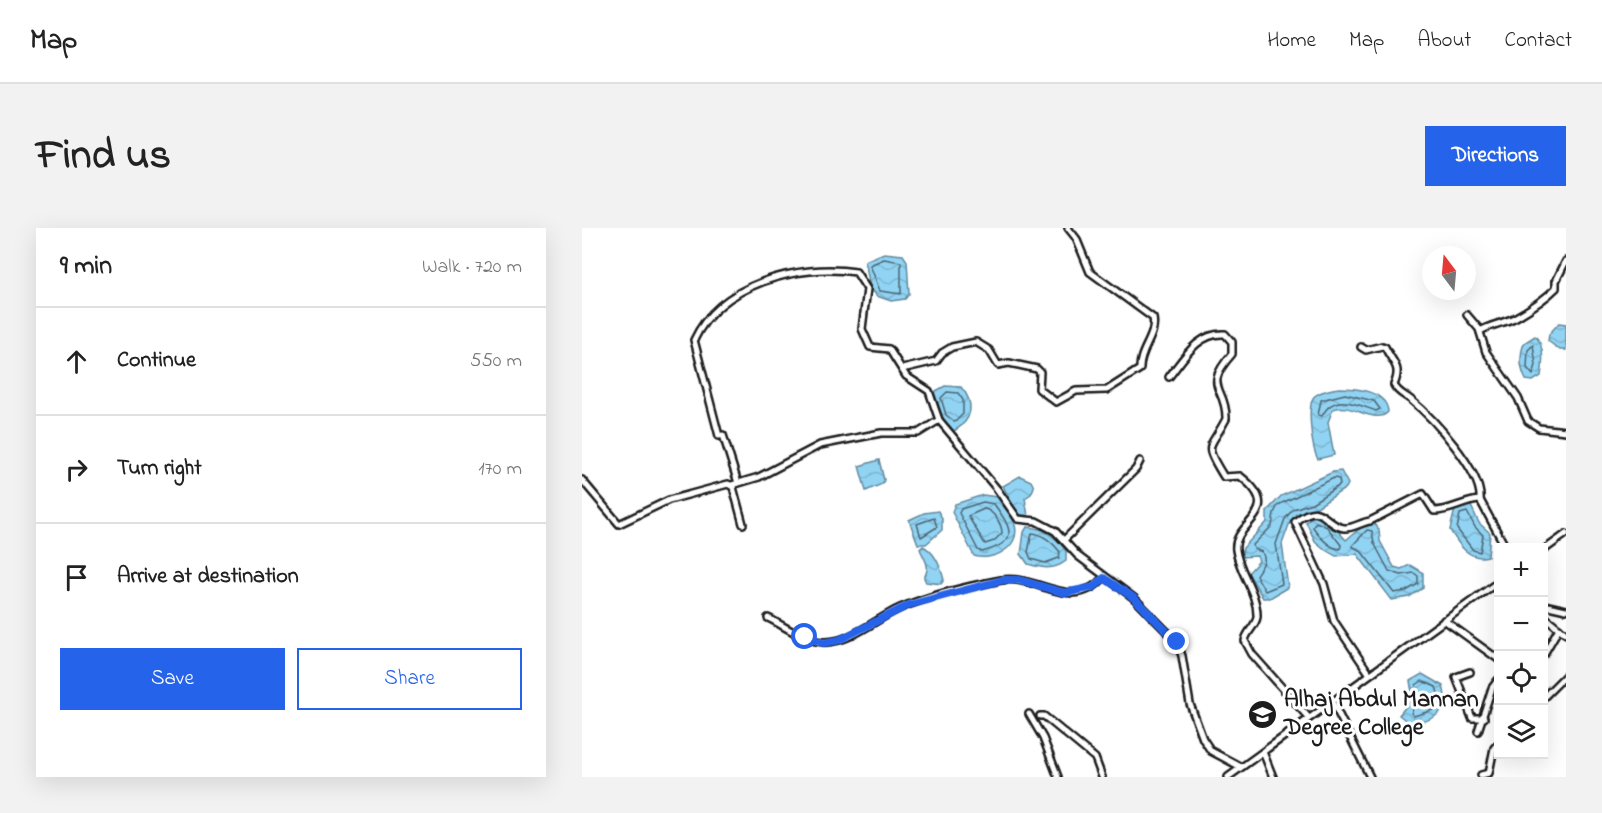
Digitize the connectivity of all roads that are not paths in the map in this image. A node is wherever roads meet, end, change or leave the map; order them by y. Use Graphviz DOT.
graph roads {
  1 [pos="1068,228"];
  2 [pos="1566,261"];
  3 [pos="1467,315"];
  4 [pos="1480,331"];
  5 [pos="1361,347"];
  6 [pos="902,369"];
  7 [pos="1169,377"];
  8 [pos="939,420"];
  9 [pos="1566,431"];
  10 [pos="1140,461"];
  11 [pos="582,480"];
  12 [pos="735,484"];
  13 [pos="1480,500"];
  14 [pos="743,524"];
  15 [pos="1566,534"];
  16 [pos="1064,540"];
  17 [pos="1503,543"];
  18 [pos="1548,547"];
  19 [pos="1104,578"];
  20 [pos="1494,585"];
  21 [pos="1548,606"];
  22 [pos="1566,610"];
  23 [pos="768,618"];
  24 [pos="1548,619"];
  25 [pos="1444,621"];
  26 [pos="1559,628"];
  27 [pos="1566,633"];
  28 [pos="1546,651"];
  29 [pos="1494,656"];
  30 [pos="1470,672"];
  31 [pos="1369,674"];
  32 [pos="1566,675"];
  33 [pos="1494,685"];
  34 [pos="1548,693"];
  35 [pos="1332,701"];
  36 [pos="1029,714"];
  37 [pos="1040,716"];
  38 [pos="1308,717"];
  39 [pos="1484,718"];
  40 [pos="1478,730"];
  41 [pos="1494,748"];
  42 [pos="1263,752"];
  43 [pos="1241,767"];
  44 [pos="1481,775"];
  45 [pos="1058,777"];
  46 [pos="1102,777"];
  47 [pos="1228,777"];
  48 [pos="1274,777"];
  49 [pos="1370,777"];
  1 -- 6 [label="street"];
  2 -- 4 [label="street"];
  3 -- 4 [label="street"];
  4 -- 9 [label="street"];
  5 -- 13 [label="street"];
  6 -- 8 [label="street"];
  6 -- 12 [label="street"];
  7 -- 38 [label="street"];
  8 -- 12 [label="street"];
  8 -- 16 [label="street"];
  10 -- 16 [label="street"];
  11 -- 12 [label="street"];
  12 -- 14 [label="street"];
  13 -- 17 [label="street"];
  13 -- 31 [label="street"];
  15 -- 18 [label="street"];
  16 -- 19 [label="street"];
  19 -- 23 [label="street"];
  19 -- 43 [label="street"];
  20 -- 25 [label="street"];
  21 -- 22 [label="street"];
  24 -- 26 [label="street"];
  25 -- 29 [label="street"];
  25 -- 31 [label="street"];
  26 -- 27 [label="street"];
  26 -- 28 [label="street"];
  30 -- 39 [label="street"];
  31 -- 35 [label="street"];
  32 -- 34 [label="street"];
  33 -- 39 [label="street"];
  35 -- 38 [label="street"];
  35 -- 49 [label="street"];
  36 -- 45 [label="street"];
  37 -- 46 [label="street"];
  38 -- 42 [label="street"];
  39 -- 40 [label="street"];
  41 -- 44 [label="street"];
  42 -- 43 [label="street"];
  42 -- 48 [label="street"];
  43 -- 47 [label="street"];
}
